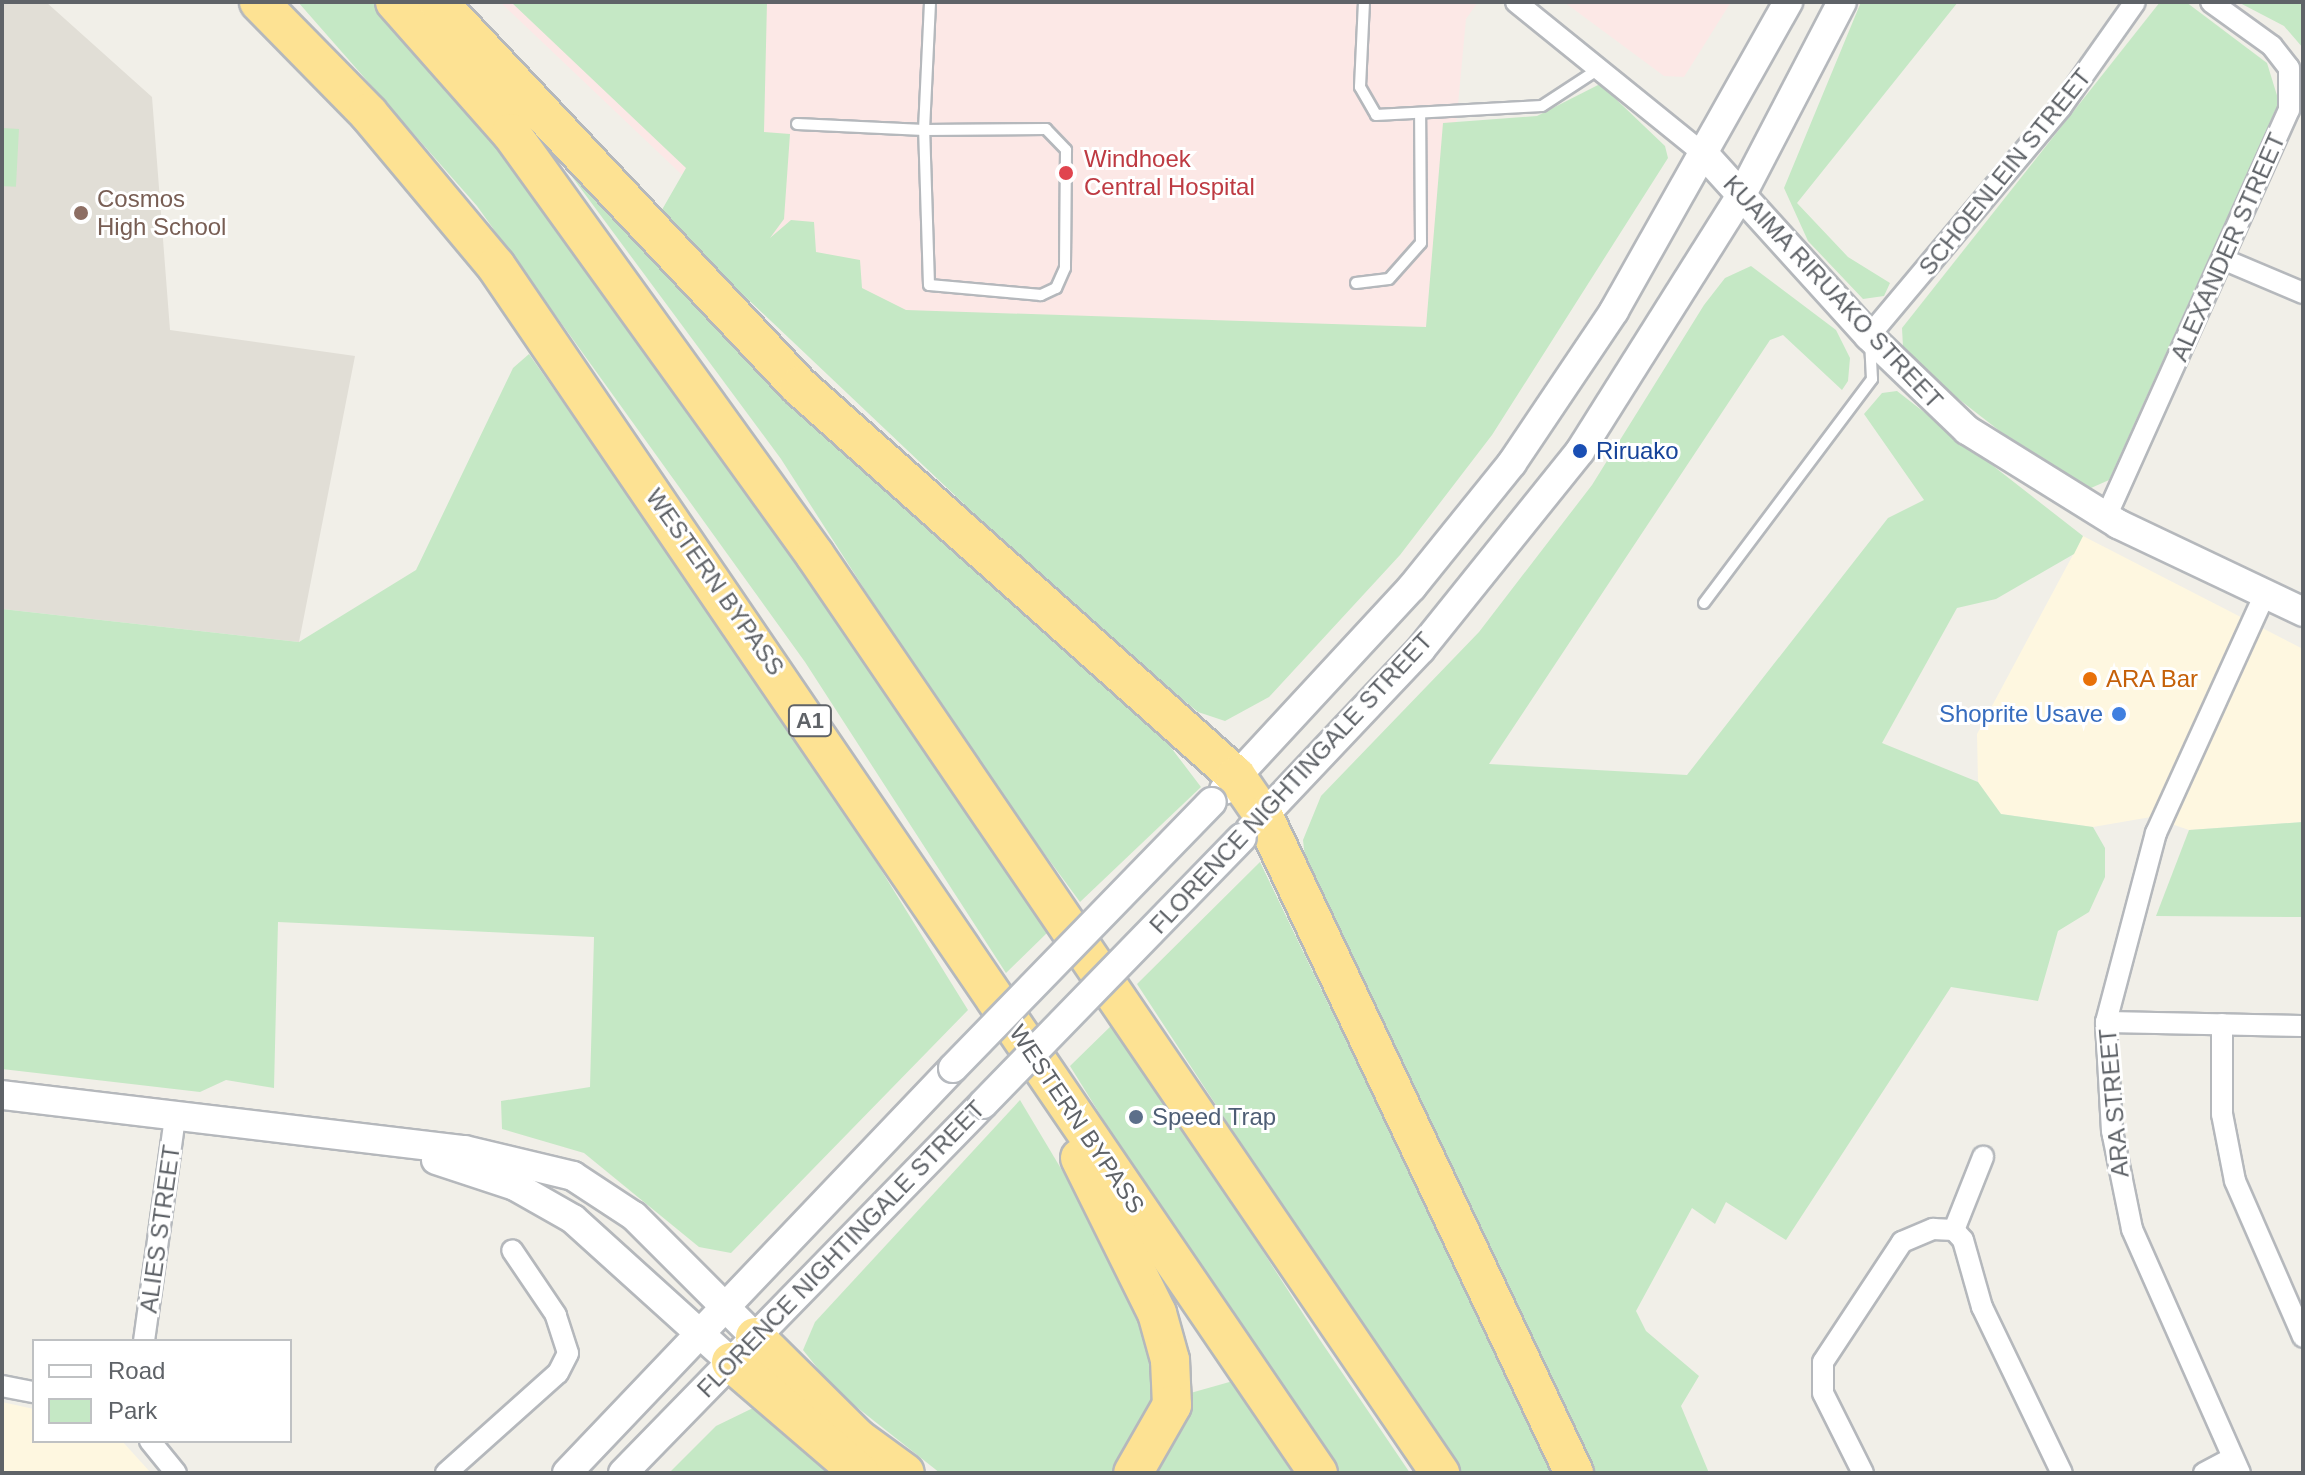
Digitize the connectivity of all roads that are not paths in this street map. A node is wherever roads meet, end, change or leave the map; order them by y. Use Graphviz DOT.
graph roads {
  1 [pos="259,2"];
  2 [pos="395,2"];
  3 [pos="438,2"];
  4 [pos="930,2"];
  5 [pos="1364,2"];
  6 [pos="1516,2"];
  7 [pos="1788,2"];
  8 [pos="1842,2"];
  9 [pos="2135,2"];
  10 [pos="2211,2"];
  11 [pos="1600,68"];
  12 [pos="1420,114"];
  13 [pos="797,124"];
  14 [pos="924,130"];
  15 [pos="1704,154"];
  16 [pos="1742,194"];
  17 [pos="2225,260"];
  18 [pos="1356,283"];
  19 [pos="2303,293"];
  20 [pos="1869,336"];
  21 [pos="2106,517"];
  22 [pos="2264,596"];
  23 [pos="1704,603"];
  24 [pos="2303,612"];
  25 [pos="1224,789"];
  26 [pos="1253,827"];
  27 [pos="2106,1022"];
  28 [pos="2222,1024"];
  29 [pos="2303,1026"];
  30 [pos="1017,1031"];
  31 [pos="2,1095"];
  32 [pos="175,1117"];
  33 [pos="390,1145"];
  34 [pos="1983,1157"];
  35 [pos="1954,1230"];
  36 [pos="512,1250"];
  37 [pos="725,1304"];
  38 [pos="698,1333"];
  39 [pos="2303,1337"];
  40 [pos="144,1339"];
  41 [pos="743,1349"];
  42 [pos="2,1386"];
  43 [pos="32,1392"];
  44 [pos="152,1443"];
  45 [pos="2236,1466"];
  46 [pos="176,1473"];
  47 [pos="446,1473"];
  48 [pos="567,1473"];
  49 [pos="623,1473"];
  50 [pos="860,1473"];
  51 [pos="905,1473"];
  52 [pos="1133,1473"];
  53 [pos="1318,1473"];
  54 [pos="1440,1473"];
  55 [pos="1574,1473"];
  56 [pos="1863,1473"];
  57 [pos="2062,1473"];
  58 [pos="2204,1473"];
  1 -- 30 [label="highway, WESTERN BYPASS / A1"];
  2 -- 54 [label="highway"];
  3 -- 25 [label="highway"];
  4 -- 14 [label="lane"];
  5 -- 12 [label="lane"];
  6 -- 11 [label="street, KUAIMA RIRUAKO STREET"];
  7 -- 15 [label="main road, FLORENCE NIGHTINGALE STREET"];
  8 -- 16 [label="main road, FLORENCE NIGHTINGALE STREET"];
  9 -- 20 [label="street, SCHOENLEIN STREET"];
  10 -- 17 [label="street, ALEXANDER STREET"];
  11 -- 12 [label="lane"];
  11 -- 15 [label="street, KUAIMA RIRUAKO STREET"];
  12 -- 18 [label="lane"];
  13 -- 14 [label="lane"];
  14 -- 14 [label="lane"];
  15 -- 16 [label="main road, KUAIMA RIRUAKO STREET"];
  15 -- 25 [label="main road, FLORENCE NIGHTINGALE STREET"];
  16 -- 20 [label="main road, KUAIMA RIRUAKO STREET"];
  16 -- 26 [label="main road, FLORENCE NIGHTINGALE STREET"];
  17 -- 19 [label="street"];
  17 -- 21 [label="street, ALEXANDER STREET"];
  20 -- 21 [label="main road, KUAIMA RIRUAKO STREET"];
  20 -- 23 [label="lane"];
  21 -- 22 [label="main road, KUAIMA RIRUAKO STREET"];
  22 -- 24 [label="main road, KUAIMA RIRUAKO STREET"];
  22 -- 27 [label="street, ARA STREET"];
  25 -- 26 [label="highway"];
  25 -- 37 [label="main road, FLORENCE NIGHTINGALE STREET, bridge"];
  26 -- 41 [label="main road, FLORENCE NIGHTINGALE STREET, bridge"];
  26 -- 55 [label="highway"];
  27 -- 28 [label="street"];
  27 -- 45 [label="street, ARA STREET"];
  28 -- 29 [label="street"];
  28 -- 39 [label="street"];
  30 -- 52 [label="highway"];
  30 -- 53 [label="highway, WESTERN BYPASS / A1"];
  31 -- 32 [label="main road"];
  32 -- 33 [label="main road"];
  32 -- 40 [label="street, ALIES STREET"];
  33 -- 37 [label="main road"];
  33 -- 38 [label="main road"];
  34 -- 35 [label="street"];
  35 -- 56 [label="street"];
  35 -- 57 [label="street"];
  36 -- 47 [label="street"];
  37 -- 38 [label="main road, FLORENCE NIGHTINGALE STREET"];
  37 -- 41 [label="main road"];
  38 -- 41 [label="main road"];
  38 -- 48 [label="main road, FLORENCE NIGHTINGALE STREET"];
  41 -- 49 [label="main road, FLORENCE NIGHTINGALE STREET"];
  41 -- 50 [label="highway"];
  41 -- 51 [label="highway"];
  42 -- 43 [label="street"];
  44 -- 46 [label="street"];
  45 -- 58 [label="street"];
}
